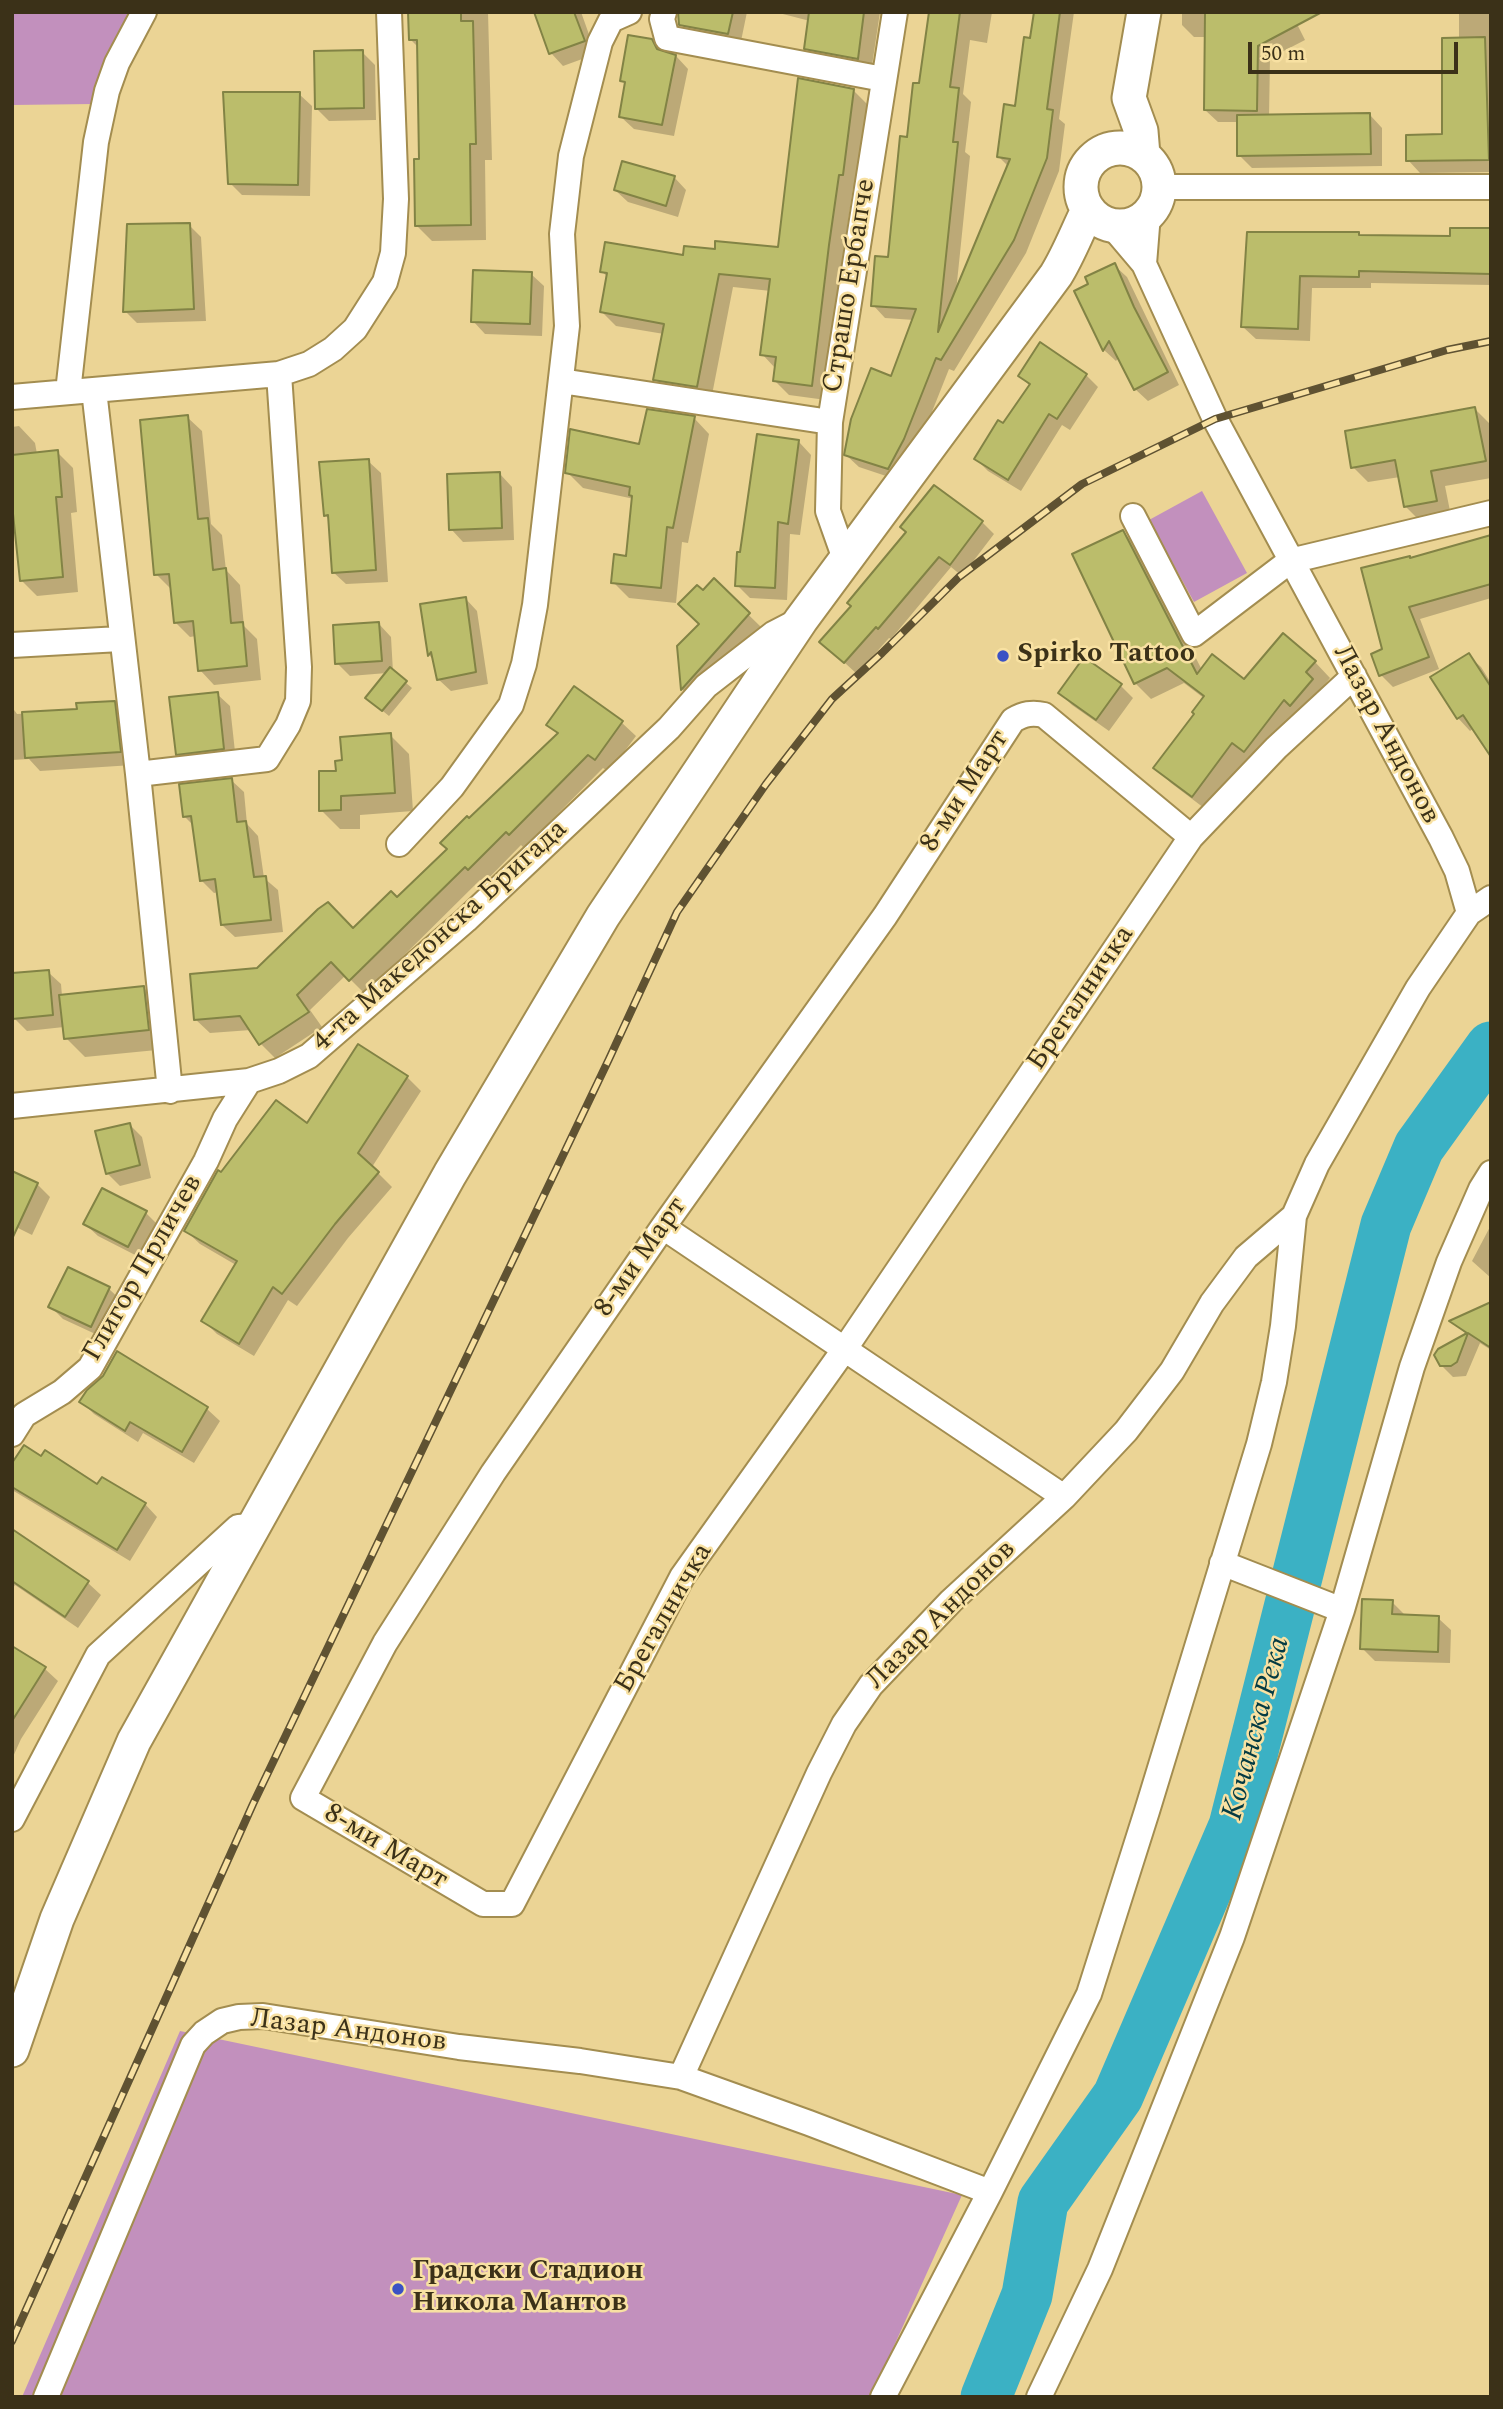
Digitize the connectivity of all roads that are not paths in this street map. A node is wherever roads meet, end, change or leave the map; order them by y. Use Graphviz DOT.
graph roads {
  1 [pos="144,12"];
  2 [pos="389,12"];
  3 [pos="629,12"];
  4 [pos="664,12"];
  5 [pos="895,12"];
  6 [pos="1144,12"];
  7 [pos="883,79"];
  8 [pos="1129,98"];
  9 [pos="1101,153"];
  10 [pos="1143,155"];
  11 [pos="1491,187"];
  12 [pos="1154,201"];
  13 [pos="1101,219"];
  14 [pos="1144,264"];
  15 [pos="279,374"];
  16 [pos="561,381"];
  17 [pos="94,390"];
  18 [pos="68,392"];
  19 [pos="12,397"];
  20 [pos="830,422"];
  21 [pos="1491,513"];
  22 [pos="1133,516"];
  23 [pos="845,559"];
  24 [pos="1290,561"];
  25 [pos="801,620"];
  26 [pos="120,639"];
  27 [pos="12,645"];
  28 [pos="1354,676"];
  29 [pos="138,774"];
  30 [pos="1191,837"];
  31 [pos="399,844"];
  32 [pos="1491,898"];
  33 [pos="1469,913"];
  34 [pos="249,1081"];
  35 [pos="170,1091"];
  36 [pos="12,1106"];
  37 [pos="1491,1173"];
  38 [pos="1294,1216"];
  39 [pos="663,1227"];
  40 [pos="844,1350"];
  41 [pos="12,1434"];
  42 [pos="1064,1497"];
  43 [pos="254,1526"];
  44 [pos="1222,1563"];
  45 [pos="1342,1610"];
  46 [pos="12,1819"];
  47 [pos="512,1905"];
  48 [pos="12,2050"];
  49 [pos="681,2077"];
  50 [pos="990,2192"];
  51 [pos="46,2397"];
  52 [pos="883,2397"];
  53 [pos="1039,2397"];
  1 -- 18 [label="street"];
  2 -- 15 [label="street"];
  3 -- 16 [label="street"];
  4 -- 7 [label="street"];
  5 -- 7 [label="street, Страшо Ербапче"];
  6 -- 8 [label="street"];
  7 -- 20 [label="street, Страшо Ербапче"];
  8 -- 9 [label="street"];
  8 -- 10 [label="street"];
  9 -- 10 [label="street"];
  9 -- 13 [label="street"];
  10 -- 12 [label="street"];
  11 -- 12 [label="street"];
  12 -- 13 [label="street"];
  12 -- 14 [label="street, Лазар Андонов"];
  13 -- 14 [label="street, Лазар Андонов"];
  13 -- 23 [label="street"];
  14 -- 24 [label="street, Лазар Андонов"];
  15 -- 17 [label="street"];
  15 -- 29 [label="street"];
  16 -- 20 [label="street"];
  16 -- 31 [label="street"];
  17 -- 18 [label="street"];
  17 -- 26 [label="street"];
  18 -- 19 [label="street"];
  20 -- 23 [label="street, Страшо Ербапче"];
  21 -- 24 [label="street"];
  22 -- 24 [label="street"];
  23 -- 25 [label="street"];
  24 -- 28 [label="street, Лазар Андонов"];
  25 -- 34 [label="street, 4-та Македонска Бригада"];
  25 -- 43 [label="street"];
  26 -- 27 [label="street"];
  26 -- 29 [label="street"];
  28 -- 30 [label="street, Брегалничка"];
  28 -- 33 [label="street, Лазар Андонов"];
  29 -- 35 [label="street"];
  30 -- 39 [label="street, 8-ми Март"];
  30 -- 40 [label="street, Брегалничка"];
  32 -- 33 [label="street, Лазар Андонов"];
  33 -- 38 [label="street, Лазар Андонов"];
  34 -- 35 [label="street, 4-та Македонска Бригада"];
  34 -- 41 [label="street, Глигор Прличев"];
  35 -- 36 [label="street, 4-та Македонска Бригада"];
  37 -- 45 [label="street"];
  38 -- 42 [label="street, Лазар Андонов"];
  38 -- 44 [label="street, Лазар Андонов"];
  39 -- 40 [label="street"];
  39 -- 47 [label="street, 8-ми Март"];
  40 -- 42 [label="street"];
  40 -- 47 [label="street, Брегалничка"];
  42 -- 49 [label="street, Лазар Андонов"];
  43 -- 46 [label="street"];
  43 -- 48 [label="street"];
  44 -- 45 [label="street"];
  44 -- 50 [label="street, Лазар Андонов"];
  45 -- 53 [label="street"];
  49 -- 50 [label="street, Лазар Андонов"];
  49 -- 51 [label="street, Лазар Андонов"];
  50 -- 52 [label="street, Лазар Андонов"];
}
